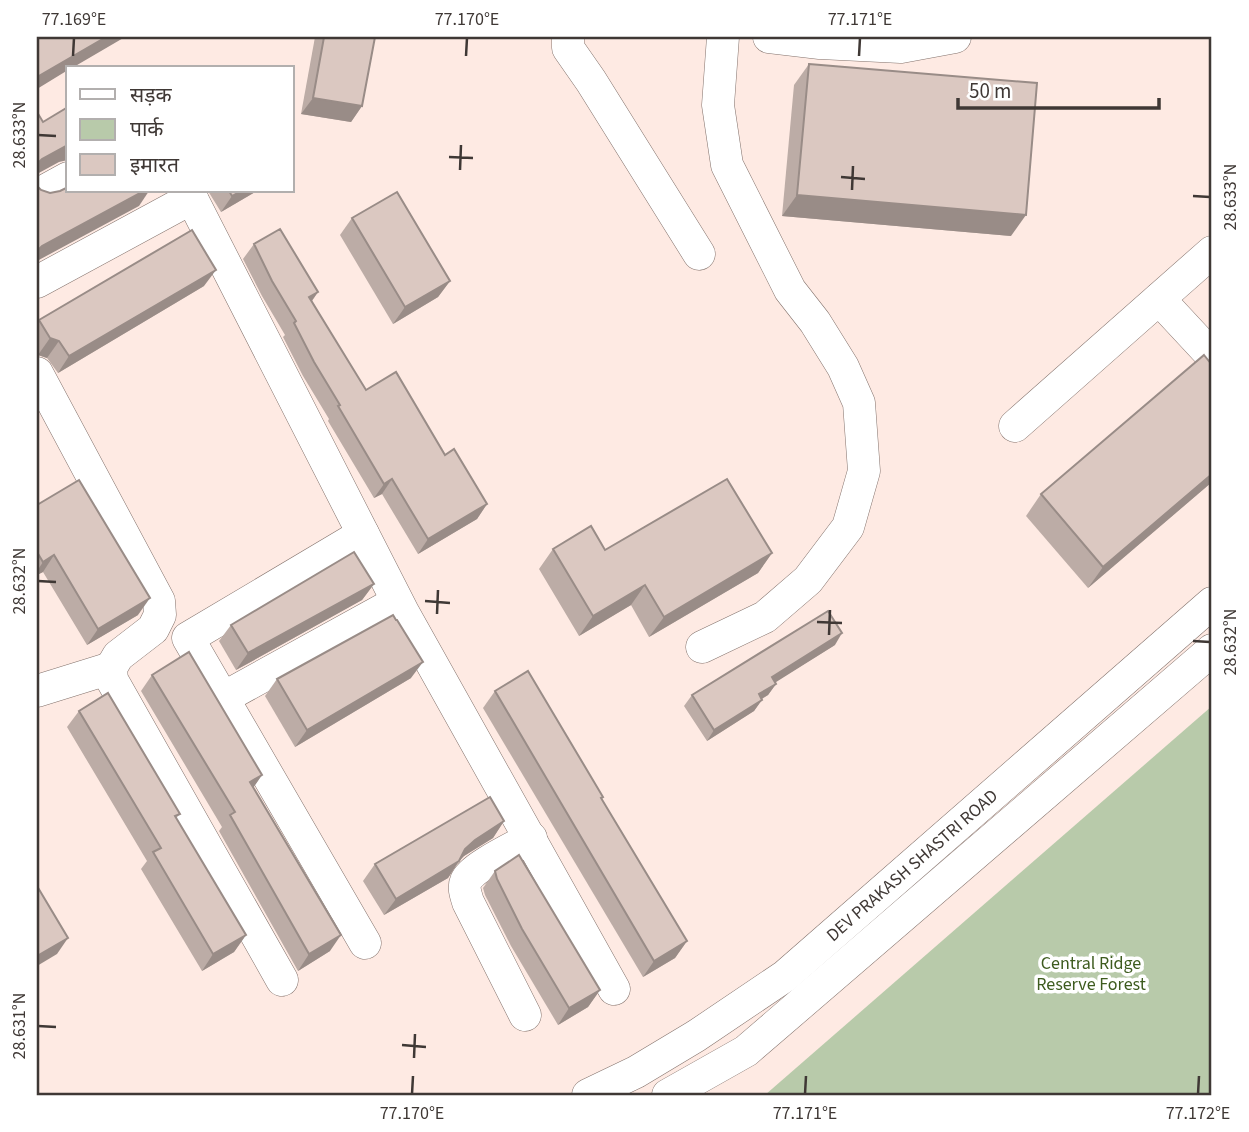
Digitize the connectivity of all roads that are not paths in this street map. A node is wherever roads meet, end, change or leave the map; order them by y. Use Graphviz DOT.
graph roads {
  1 [pos="568,37"];
  2 [pos="723,37"];
  3 [pos="769,37"];
  4 [pos="954,37"];
  5 [pos="66,179"];
  6 [pos="37,195"];
  7 [pos="190,195"];
  8 [pos="1212,252"];
  9 [pos="699,254"];
  10 [pos="37,282"];
  11 [pos="1159,299"];
  12 [pos="1212,356"];
  13 [pos="37,373"];
  14 [pos="1015,426"];
  15 [pos="363,534"];
  16 [pos="397,602"];
  17 [pos="1212,603"];
  18 [pos="702,647"];
  19 [pos="1212,650"];
  20 [pos="111,668"];
  21 [pos="37,691"];
  22 [pos="223,698"];
  23 [pos="531,838"];
  24 [pos="365,943"];
  25 [pos="282,979"];
  26 [pos="614,989"];
  27 [pos="525,1014"];
  28 [pos="588,1095"];
  29 [pos="668,1095"];
  1 -- 9 [label="street"];
  2 -- 18 [label="street"];
  3 -- 4 [label="street"];
  5 -- 6 [label="street"];
  7 -- 10 [label="street"];
  7 -- 15 [label="street"];
  8 -- 11 [label="street"];
  11 -- 12 [label="street"];
  11 -- 14 [label="street"];
  13 -- 20 [label="street"];
  15 -- 16 [label="street"];
  15 -- 22 [label="street"];
  16 -- 22 [label="street"];
  16 -- 23 [label="street"];
  17 -- 28 [label="street, DEV PRAKASH SHASTRI ROAD"];
  19 -- 29 [label="street, DEV PRAKASH SHASTRI ROAD"];
  20 -- 21 [label="street"];
  20 -- 25 [label="street"];
  22 -- 24 [label="street"];
  23 -- 26 [label="street"];
  23 -- 27 [label="street"];
}
